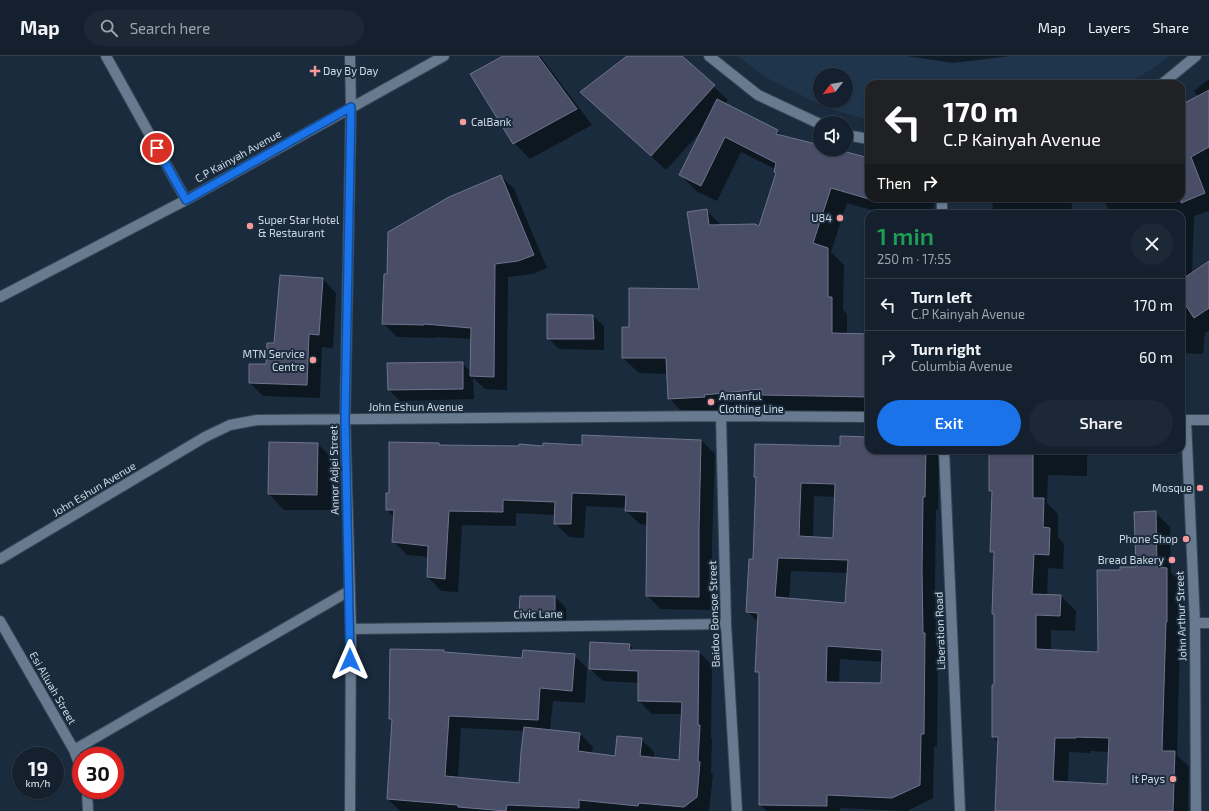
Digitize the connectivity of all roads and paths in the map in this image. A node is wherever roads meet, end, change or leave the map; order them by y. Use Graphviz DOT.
graph roads {
  1 [pos="106,56"];
  2 [pos="350,56"];
  3 [pos="444,56"];
  4 [pos="709,56"];
  5 [pos="1196,56"];
  6 [pos="1167,80"];
  7 [pos="351,107"];
  8 [pos="813,121"];
  9 [pos="853,136"];
  10 [pos="865,138"];
  11 [pos="186,200"];
  12 [pos="0,297"];
  13 [pos="721,416"];
  14 [pos="865,417"];
  15 [pos="345,419"];
  16 [pos="1185,420"];
  17 [pos="1209,420"];
  18 [pos="944,454"];
  19 [pos="1185,454"];
  20 [pos="0,559"];
  21 [pos="349,590"];
  22 [pos="0,621"];
  23 [pos="1195,623"];
  24 [pos="726,624"];
  25 [pos="1209,624"];
  26 [pos="351,629"];
  27 [pos="72,747"];
  28 [pos="79,747"];
  29 [pos="87,799"];
  30 [pos="88,811"];
  31 [pos="350,811"];
  32 [pos="736,811"];
  33 [pos="960,811"];
  34 [pos="1196,811"];
  1 -- 11 [label="street"];
  2 -- 7 [label="street, Annor Adjei Street"];
  3 -- 7 [label="street, C.P Kainyah Avenue"];
  4 -- 8 [label="street"];
  5 -- 6 [label="street"];
  7 -- 11 [label="street, C.P Kainyah Avenue"];
  7 -- 15 [label="street, Annor Adjei Street"];
  9 -- 10 [label="street"];
  11 -- 12 [label="street, C.P Kainyah Avenue"];
  13 -- 14 [label="street, John Eshun Avenue"];
  13 -- 15 [label="street, John Eshun Avenue"];
  13 -- 24 [label="street, Baidoo Bonsoe Street"];
  15 -- 20 [label="street, John Eshun Avenue"];
  15 -- 21 [label="street, Annor Adjei Street"];
  16 -- 17 [label="street"];
  18 -- 33 [label="street, Liberation Road"];
  19 -- 23 [label="street, John Arthur Street"];
  21 -- 26 [label="street, Annor Adjei Street"];
  21 -- 28 [label="street"];
  22 -- 27 [label="street, Esi Alluah Street"];
  23 -- 25 [label="street"];
  23 -- 34 [label="street, John Arthur Street"];
  24 -- 26 [label="street, Civic Lane"];
  24 -- 32 [label="street, Baidoo Bonsoe Street"];
  26 -- 31 [label="street, Annor Adjei Street"];
  29 -- 30 [label="street"];
}
